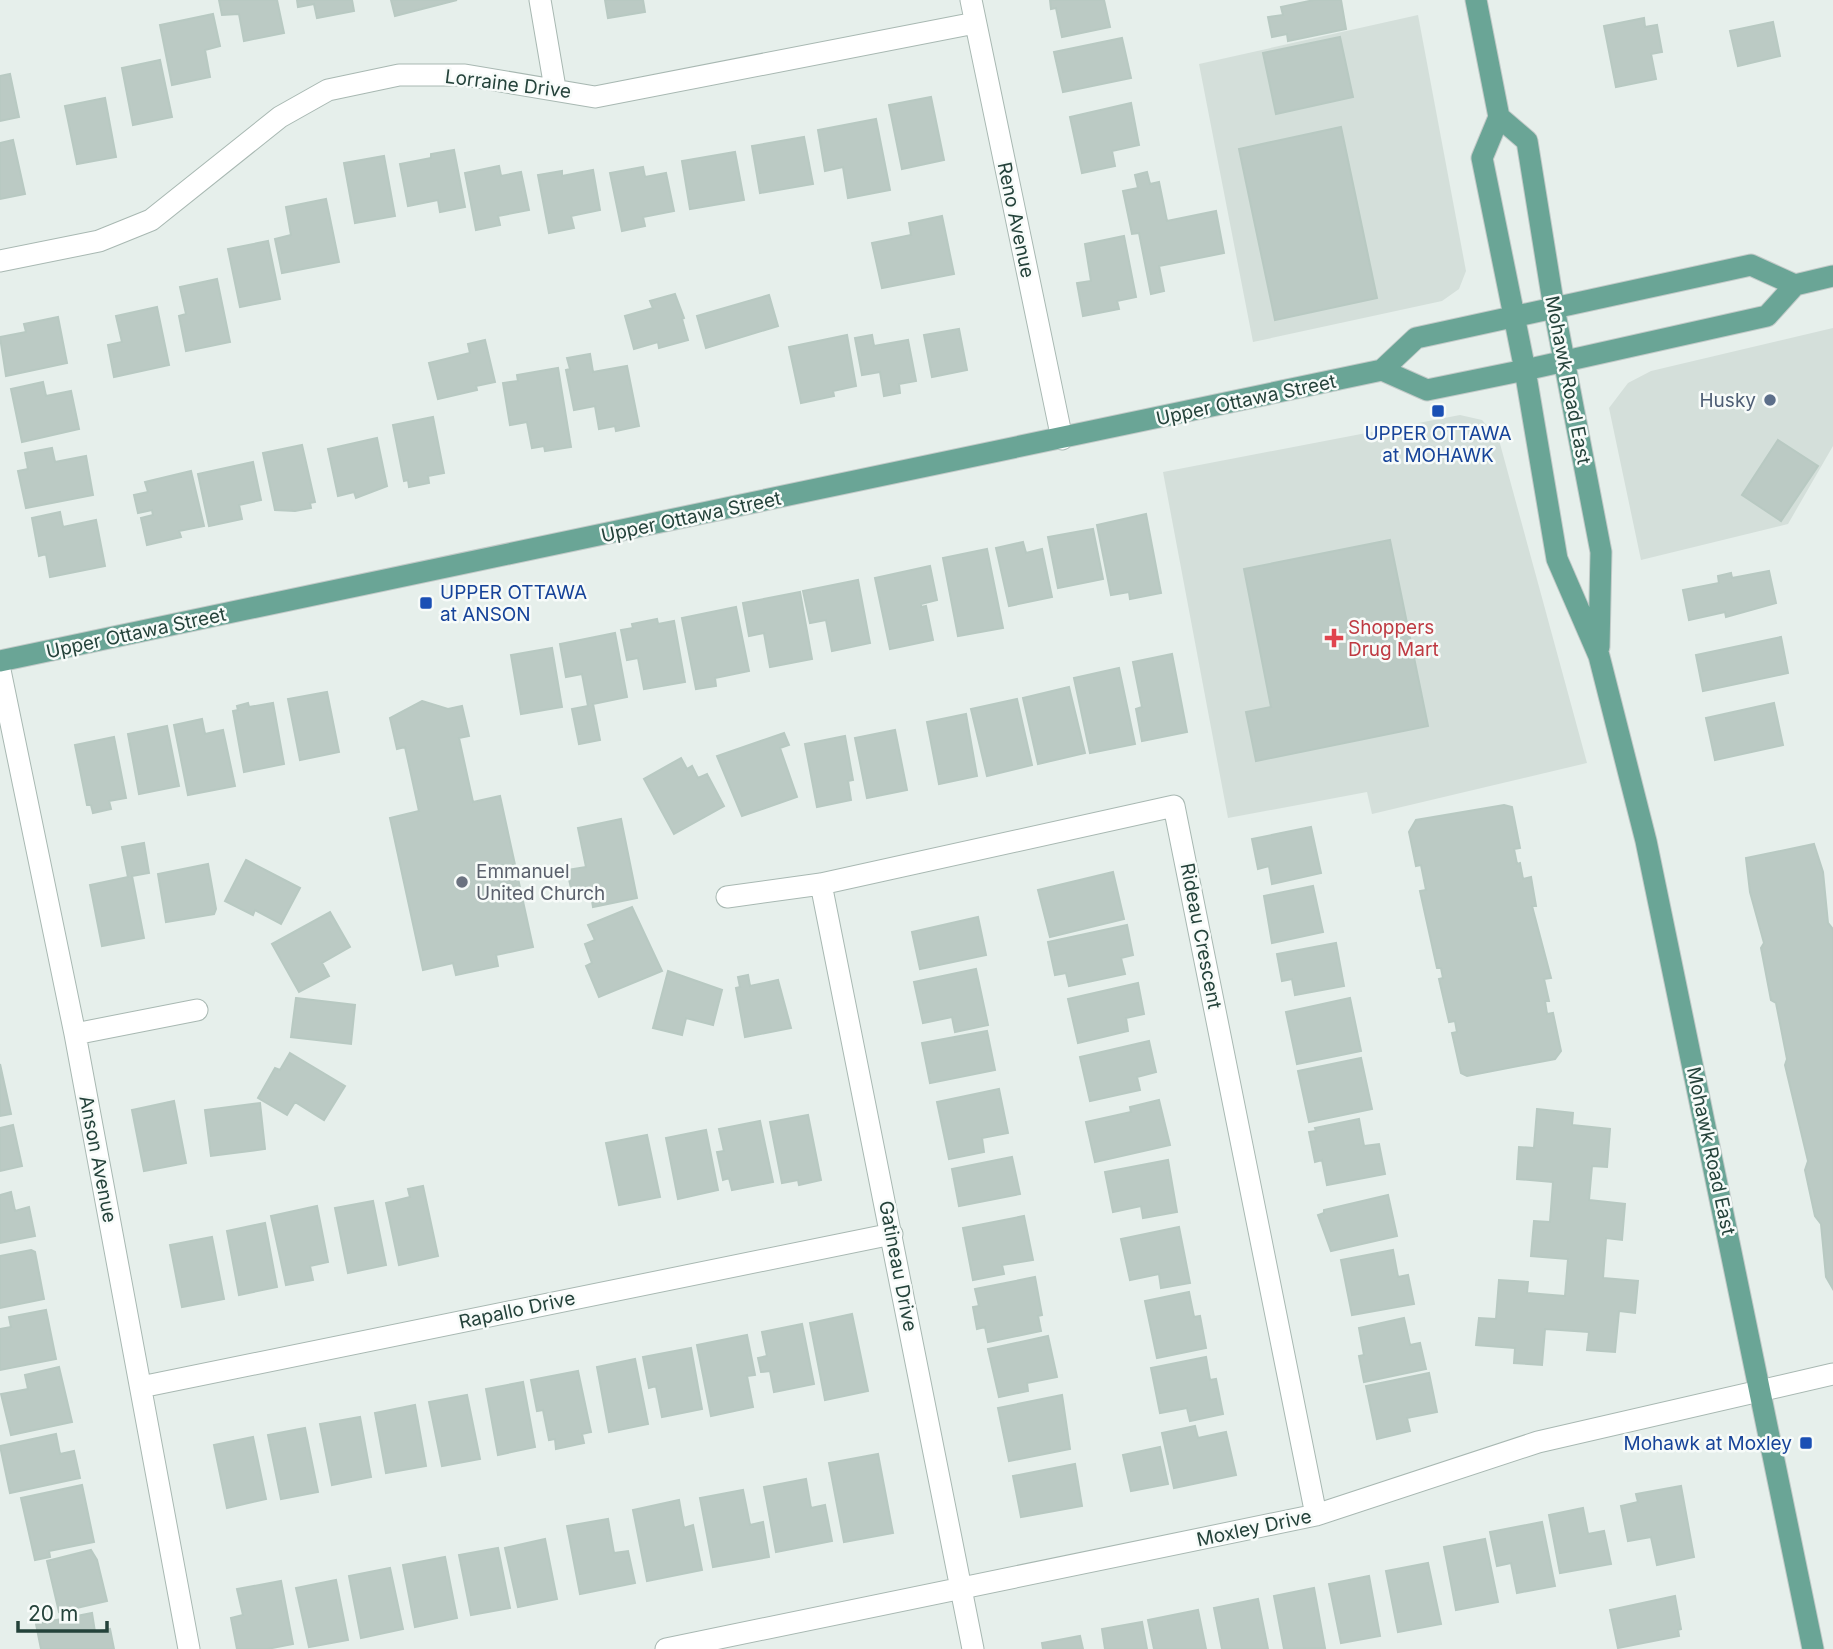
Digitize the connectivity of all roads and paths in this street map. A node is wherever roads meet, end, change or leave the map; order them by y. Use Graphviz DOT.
graph roads {
  1 [pos="540,0"];
  2 [pos="971,0"];
  3 [pos="1476,0"];
  4 [pos="975,23"];
  5 [pos="555,88"];
  6 [pos="1499,117"];
  7 [pos="0,261"];
  8 [pos="1833,276"];
  9 [pos="1795,285"];
  10 [pos="1554,308"];
  11 [pos="1514,316"];
  12 [pos="1565,361"];
  13 [pos="1382,370"];
  14 [pos="1525,370"];
  15 [pos="1062,439"];
  16 [pos="1599,656"];
  17 [pos="0,661"];
  18 [pos="0,670"];
  19 [pos="821,884"];
  20 [pos="727,897"];
  21 [pos="197,1010"];
  22 [pos="75,1034"];
  23 [pos="892,1234"];
  24 [pos="1833,1374"];
  25 [pos="141,1387"];
  26 [pos="1761,1390"];
  27 [pos="1316,1515"];
  28 [pos="962,1589"];
  29 [pos="189,1649"];
  30 [pos="666,1649"];
  31 [pos="973,1649"];
  32 [pos="1813,1649"];
  1 -- 5 [label="street"];
  2 -- 4 [label="street, Reno Avenue"];
  3 -- 6 [label="main road"];
  4 -- 5 [label="street, Lorraine Drive"];
  4 -- 15 [label="street, Reno Avenue"];
  5 -- 7 [label="street, Lorraine Drive"];
  6 -- 10 [label="main road, Mohawk Road East"];
  6 -- 11 [label="main road, Mohawk Road East"];
  8 -- 9 [label="main road"];
  9 -- 10 [label="main road"];
  9 -- 12 [label="main road"];
  10 -- 11 [label="main road"];
  10 -- 12 [label="main road, Mohawk Road East"];
  11 -- 13 [label="main road"];
  11 -- 14 [label="main road, Mohawk Road East"];
  12 -- 14 [label="main road"];
  12 -- 16 [label="main road, Mohawk Road East"];
  13 -- 14 [label="main road"];
  13 -- 15 [label="main road, Upper Ottawa Street"];
  14 -- 16 [label="main road, Mohawk Road East"];
  15 -- 17 [label="main road, Upper Ottawa Street"];
  16 -- 26 [label="main road, Mohawk Road East"];
  18 -- 22 [label="street, Anson Avenue"];
  19 -- 20 [label="street, Rideau Crescent"];
  19 -- 23 [label="street, Gatineau Drive"];
  19 -- 27 [label="street, Rideau Crescent"];
  21 -- 22 [label="street"];
  22 -- 25 [label="street, Anson Avenue"];
  23 -- 25 [label="street, Rapallo Drive"];
  23 -- 28 [label="street, Gatineau Drive"];
  24 -- 26 [label="street, Moxley Drive"];
  25 -- 29 [label="street, Anson Avenue"];
  26 -- 27 [label="street, Moxley Drive"];
  26 -- 32 [label="main road, Mohawk Road East"];
  27 -- 28 [label="street, Moxley Drive"];
  28 -- 30 [label="street, Moxley Drive"];
  28 -- 31 [label="street, Gatineau Drive"];
}
